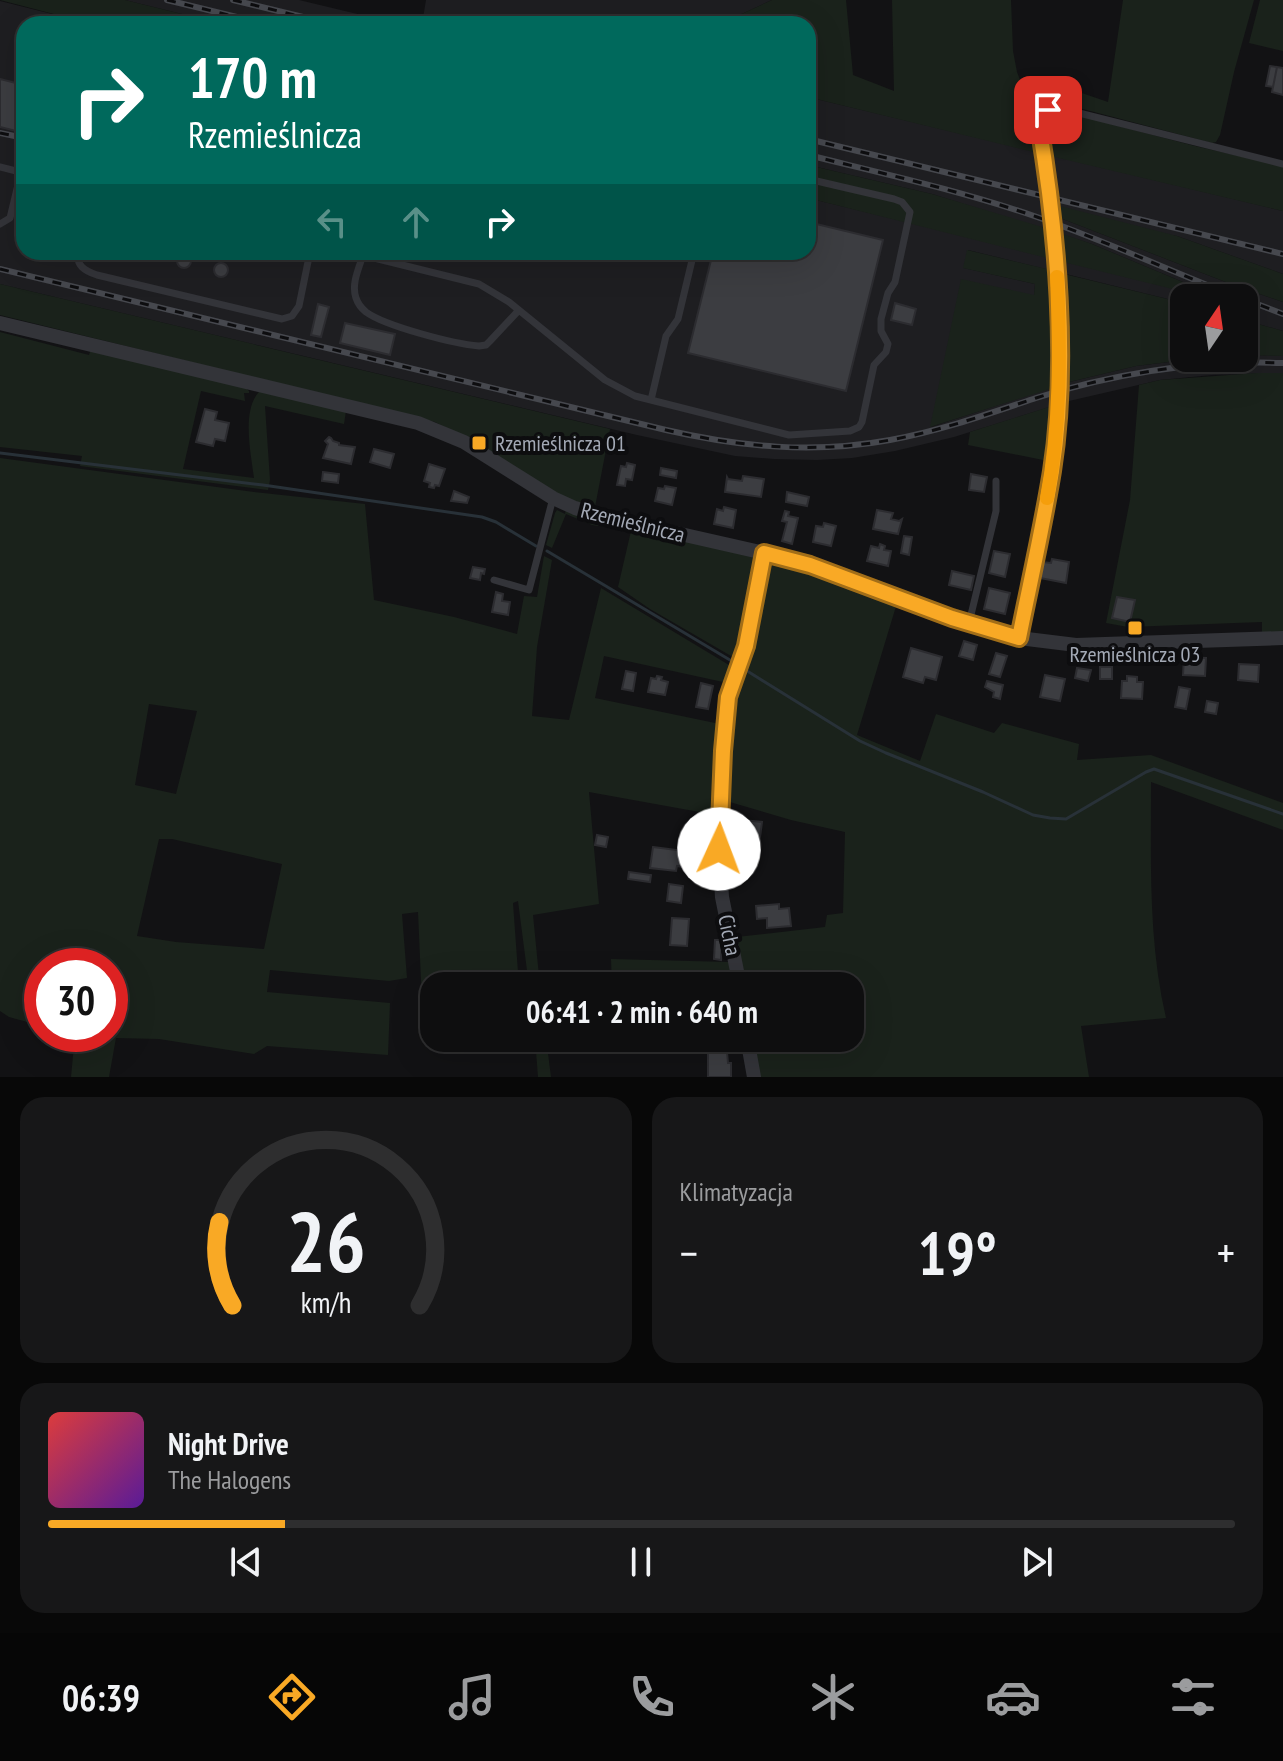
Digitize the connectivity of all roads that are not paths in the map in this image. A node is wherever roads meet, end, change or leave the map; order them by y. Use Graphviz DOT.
graph roads {
  1 [pos="1283,164"];
  2 [pos="816,181"];
  3 [pos="16,202"];
  4 [pos="0,224"];
  5 [pos="77,260"];
  6 [pos="308,260"];
  7 [pos="362,260"];
  8 [pos="383,260"];
  9 [pos="692,260"];
  10 [pos="519,310"];
  11 [pos="0,323"];
  12 [pos="651,400"];
  13 [pos="996,481"];
  14 [pos="553,498"];
  15 [pos="764,553"];
  16 [pos="494,580"];
  17 [pos="969,623"];
  18 [pos="1019,638"];
  19 [pos="1283,638"];
  20 [pos="737,972"];
  21 [pos="750,1052"];
  22 [pos="754,1077"];
  1 -- 18 [label="lane"];
  2 -- 12 [label="lane"];
  3 -- 4 [label="lane"];
  5 -- 6 [label="lane"];
  7 -- 10 [label="lane"];
  8 -- 10 [label="lane"];
  9 -- 12 [label="lane"];
  10 -- 12 [label="lane"];
  11 -- 14 [label="street, Rzemieślnicza"];
  13 -- 17 [label="lane"];
  14 -- 15 [label="street, Rzemieślnicza"];
  14 -- 16 [label="lane"];
  15 -- 17 [label="street, Rzemieślnicza"];
  15 -- 20 [label="street, Cicha"];
  17 -- 18 [label="street, Rzemieślnicza"];
  18 -- 19 [label="street, Rzemieślnicza"];
  21 -- 22 [label="street"];
}
